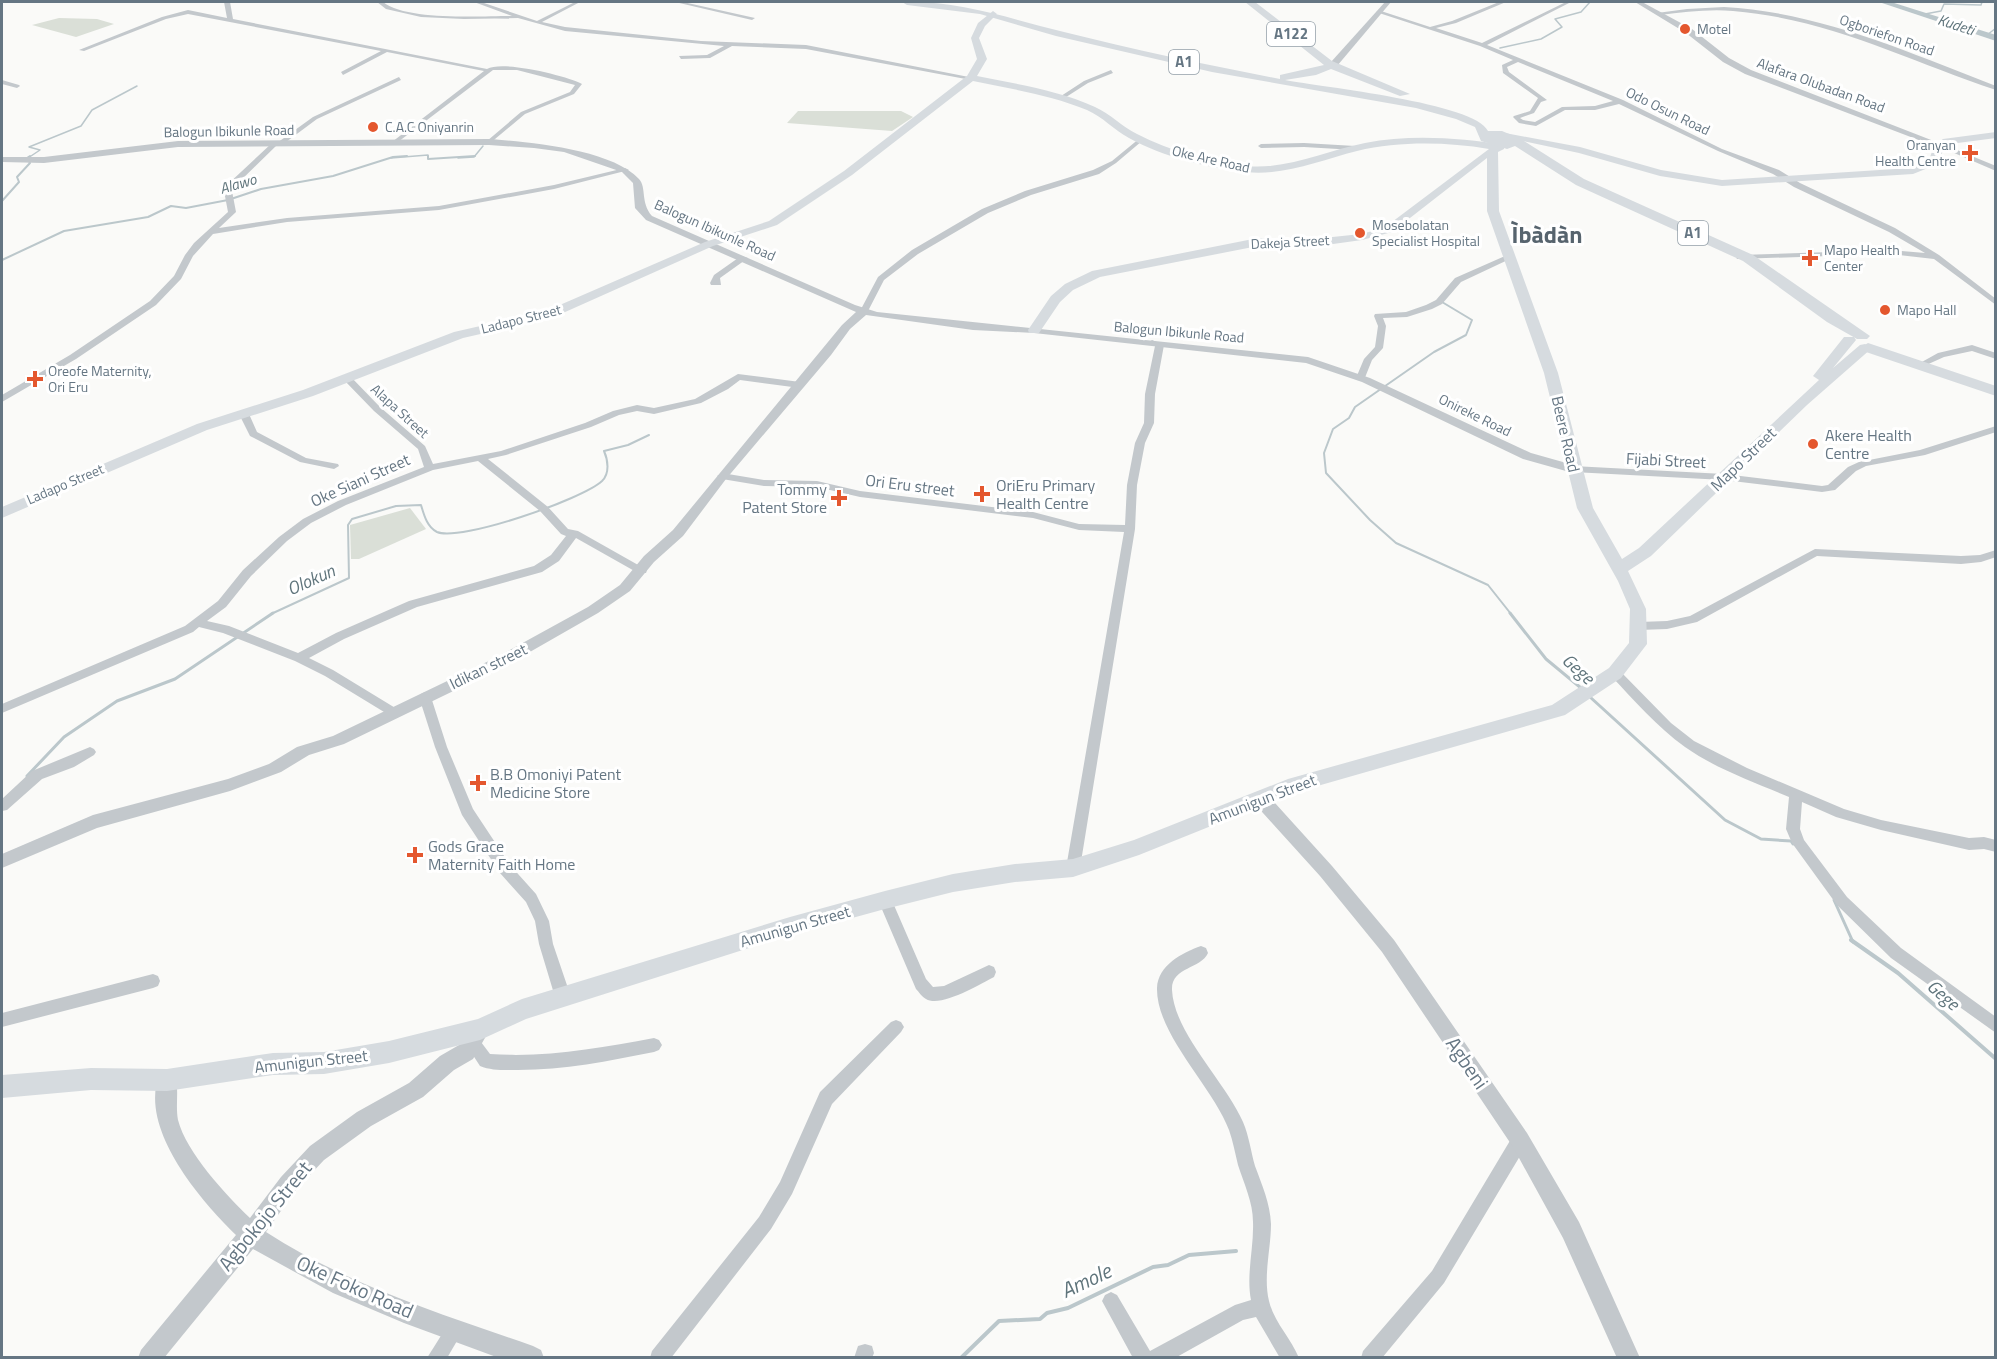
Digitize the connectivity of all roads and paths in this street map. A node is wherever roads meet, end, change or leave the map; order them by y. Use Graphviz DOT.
graph roads {
  1 [pos="227,2"];
  2 [pos="380,2"];
  3 [pos="477,2"];
  4 [pos="578,2"];
  5 [pos="678,2"];
  6 [pos="907,2"];
  7 [pos="926,2"];
  8 [pos="932,2"];
  9 [pos="1253,2"];
  10 [pos="1388,2"];
  11 [pos="1503,2"];
  12 [pos="1569,2"];
  13 [pos="1638,2"];
  14 [pos="978,5"];
  15 [pos="1379,12"];
  16 [pos="1659,13"];
  17 [pos="993,14"];
  18 [pos="752,18"];
  19 [pos="230,19"];
  20 [pos="525,19"];
  21 [pos="537,23"];
  22 [pos="1429,28"];
  23 [pos="1074,36"];
  24 [pos="732,43"];
  25 [pos="1482,45"];
  26 [pos="82,51"];
  27 [pos="384,52"];
  28 [pos="681,57"];
  29 [pos="1519,59"];
  30 [pos="1333,65"];
  31 [pos="486,70"];
  32 [pos="1223,70"];
  33 [pos="1111,72"];
  34 [pos="343,73"];
  35 [pos="971,78"];
  36 [pos="399,79"];
  37 [pos="2,82"];
  38 [pos="17,86"];
  39 [pos="1995,88"];
  40 [pos="1061,98"];
  41 [pos="1544,100"];
  42 [pos="1621,101"];
  43 [pos="1564,108"];
  44 [pos="1465,117"];
  45 [pos="1995,135"];
  46 [pos="1140,141"];
  47 [pos="1501,141"];
  48 [pos="489,142"];
  49 [pos="394,143"];
  50 [pos="277,144"];
  51 [pos="1940,145"];
  52 [pos="1261,146"];
  53 [pos="1355,148"];
  54 [pos="2,160"];
  55 [pos="1995,169"];
  56 [pos="625,170"];
  57 [pos="1788,179"];
  58 [pos="210,232"];
  59 [pos="709,243"];
  60 [pos="1741,257"];
  61 [pos="1936,257"];
  62 [pos="744,258"];
  63 [pos="1508,258"];
  64 [pos="718,283"];
  65 [pos="1995,303"];
  66 [pos="864,311"];
  67 [pos="1034,330"];
  68 [pos="1861,342"];
  69 [pos="1152,343"];
  70 [pos="1995,356"];
  71 [pos="1924,363"];
  72 [pos="347,378"];
  73 [pos="1364,379"];
  74 [pos="800,385"];
  75 [pos="1995,389"];
  76 [pos="2,399"];
  77 [pos="244,414"];
  78 [pos="1995,429"];
  79 [pos="480,458"];
  80 [pos="334,466"];
  81 [pos="430,468"];
  82 [pos="1573,469"];
  83 [pos="722,476"];
  84 [pos="1717,477"];
  85 [pos="2,513"];
  86 [pos="1130,529"];
  87 [pos="574,532"];
  88 [pos="1995,554"];
  89 [pos="1615,562"];
  90 [pos="642,570"];
  91 [pos="201,622"];
  92 [pos="1639,626"];
  93 [pos="299,658"];
  94 [pos="1615,673"];
  95 [pos="425,698"];
  96 [pos="2,709"];
  97 [pos="393,712"];
  98 [pos="90,752"];
  99 [pos="1796,795"];
  100 [pos="1260,798"];
  101 [pos="2,806"];
  102 [pos="1995,846"];
  103 [pos="2,861"];
  104 [pos="1073,868"];
  105 [pos="885,900"];
  106 [pos="1201,953"];
  107 [pos="989,972"];
  108 [pos="153,981"];
  109 [pos="563,997"];
  110 [pos="2,1020"];
  111 [pos="1995,1026"];
  112 [pos="896,1027"];
  113 [pos="477,1036"];
  114 [pos="654,1045"];
  115 [pos="167,1080"];
  116 [pos="2,1087"];
  117 [pos="1520,1140"];
  118 [pos="251,1234"];
  119 [pos="1111,1301"];
  120 [pos="1262,1307"];
  121 [pos="455,1329"];
  122 [pos="149,1358"];
  123 [pos="436,1358"];
  124 [pos="533,1358"];
  125 [pos="659,1358"];
  126 [pos="1143,1358"];
  127 [pos="1156,1358"];
  128 [pos="1290,1358"];
  129 [pos="1370,1358"];
  130 [pos="1629,1358"];
  1 -- 19 [label="street"];
  2 -- 20 [label="street"];
  3 -- 20 [label="street"];
  4 -- 21 [label="street"];
  5 -- 18 [label="street"];
  6 -- 17 [label="highway, A1"];
  7 -- 8 [label="highway, A1"];
  8 -- 14 [label="highway, A1"];
  9 -- 30 [label="highway, A122"];
  10 -- 15 [label="street"];
  11 -- 22 [label="street"];
  12 -- 25 [label="street"];
  13 -- 16 [label="street, Alafara Olubadan Road"];
  14 -- 23 [label="highway, A1"];
  15 -- 22 [label="street, Odo Osun Road"];
  15 -- 30 [label="street"];
  16 -- 39 [label="street, Ogboriefon Road"];
  16 -- 51 [label="street, Alafara Olubadan Road"];
  17 -- 23 [label="highway, A1"];
  17 -- 35 [label="main road"];
  19 -- 26 [label="street"];
  19 -- 27 [label="street"];
  20 -- 21 [label="street"];
  21 -- 24 [label="street"];
  22 -- 25 [label="street, Odo Osun Road"];
  23 -- 32 [label="highway, A1"];
  24 -- 28 [label="street"];
  24 -- 35 [label="street"];
  25 -- 29 [label="street, Odo Osun Road"];
  27 -- 31 [label="street"];
  27 -- 34 [label="street"];
  29 -- 41 [label="street"];
  29 -- 42 [label="street, Odo Osun Road"];
  30 -- 32 [label="highway, A1"];
  30 -- 44 [label="highway, A1"];
  31 -- 48 [label="street"];
  31 -- 49 [label="street"];
  32 -- 44 [label="highway, A1"];
  33 -- 40 [label="street"];
  35 -- 40 [label="main road, Oke Are Road"];
  35 -- 59 [label="main road, Ladapo Street"];
  36 -- 50 [label="street"];
  37 -- 38 [label="street"];
  40 -- 46 [label="main road, Oke Are Road"];
  41 -- 43 [label="street"];
  41 -- 43 [label="street"];
  42 -- 43 [label="street"];
  42 -- 57 [label="street, Odo Osun Road"];
  44 -- 47 [label="highway, A1"];
  44 -- 47 [label="highway, A1"];
  45 -- 51 [label="main road"];
  46 -- 53 [label="main road, Oke Are Road"];
  46 -- 66 [label="street"];
  47 -- 53 [label="main road, Oke Are Road"];
  47 -- 57 [label="main road, Oke Are Road"];
  47 -- 60 [label="highway, A1"];
  47 -- 63 [label="main road, Beere Road"];
  47 -- 67 [label="main road, Dakeja Street"];
  48 -- 49 [label="street, Balogun Ibikunle Road"];
  48 -- 56 [label="street, Balogun Ibikunle Road"];
  49 -- 50 [label="street, Balogun Ibikunle Road"];
  50 -- 54 [label="street, Balogun Ibikunle Road"];
  50 -- 58 [label="street"];
  51 -- 55 [label="street"];
  51 -- 57 [label="main road, Oke Are Road"];
  52 -- 53 [label="street"];
  56 -- 58 [label="street"];
  56 -- 59 [label="street, Balogun Ibikunle Road"];
  57 -- 61 [label="street, Odo Osun Road"];
  58 -- 76 [label="street"];
  59 -- 62 [label="street, Balogun Ibikunle Road"];
  59 -- 72 [label="main road, Ladapo Street"];
  60 -- 61 [label="street"];
  60 -- 68 [label="highway, A1"];
  61 -- 65 [label="street, Odo Osun Road"];
  62 -- 64 [label="street"];
  62 -- 66 [label="street, Balogun Ibikunle Road"];
  63 -- 73 [label="street"];
  63 -- 82 [label="main road, Beere Road"];
  66 -- 67 [label="street, Balogun Ibikunle Road"];
  66 -- 74 [label="street, Idikan street"];
  67 -- 69 [label="street, Balogun Ibikunle Road"];
  68 -- 71 [label="highway, A1"];
  68 -- 75 [label="highway, A1"];
  68 -- 84 [label="main road, Mapo Street"];
  69 -- 73 [label="street, Balogun Ibikunle Road"];
  69 -- 86 [label="street"];
  70 -- 71 [label="street"];
  71 -- 75 [label="highway, A1"];
  72 -- 77 [label="main road, Ladapo Street"];
  72 -- 81 [label="street, Alapa Street"];
  73 -- 82 [label="street, Onireke Road"];
  74 -- 79 [label="street, Oke Siani Street"];
  74 -- 83 [label="street, Idikan street"];
  77 -- 80 [label="street"];
  77 -- 85 [label="main road, Ladapo Street"];
  78 -- 84 [label="street, Fijabi Street"];
  79 -- 81 [label="street, Oke Siani Street"];
  79 -- 87 [label="street"];
  81 -- 91 [label="street, Oke Siani Street"];
  82 -- 84 [label="street, Fijabi Street"];
  82 -- 89 [label="main road, Beere Road"];
  83 -- 86 [label="street, Ori Eru street"];
  83 -- 90 [label="street, Idikan street"];
  84 -- 89 [label="main road, Mapo Street"];
  86 -- 104 [label="street"];
  87 -- 90 [label="street"];
  87 -- 93 [label="street"];
  88 -- 92 [label="street"];
  89 -- 92 [label="main road, Beere Road"];
  90 -- 95 [label="street, Idikan street"];
  91 -- 93 [label="street"];
  91 -- 96 [label="street, Oke Siani Street"];
  92 -- 94 [label="main road"];
  93 -- 97 [label="street"];
  94 -- 99 [label="street"];
  94 -- 100 [label="main road, Amunigun Street"];
  95 -- 97 [label="street, Idikan street"];
  95 -- 109 [label="street"];
  97 -- 103 [label="street, Idikan street"];
  98 -- 101 [label="street"];
  99 -- 102 [label="street"];
  99 -- 111 [label="street"];
  100 -- 104 [label="main road, Amunigun Street"];
  100 -- 117 [label="street, Agbeni"];
  104 -- 105 [label="main road, Amunigun Street"];
  105 -- 107 [label="street"];
  105 -- 109 [label="main road, Amunigun Street"];
  106 -- 120 [label="street"];
  108 -- 110 [label="street"];
  109 -- 113 [label="main road, Amunigun Street"];
  112 -- 125 [label="street"];
  113 -- 114 [label="street"];
  113 -- 115 [label="main road, Amunigun Street"];
  113 -- 118 [label="street, Agbokojo Street"];
  115 -- 116 [label="main road, Amunigun Street"];
  115 -- 118 [label="street, Oke Foko Road"];
  117 -- 129 [label="street"];
  117 -- 130 [label="street, Agbeni"];
  118 -- 121 [label="street, Oke Foko Road"];
  118 -- 122 [label="street, Agbokojo Street"];
  119 -- 126 [label="street"];
  120 -- 127 [label="street"];
  120 -- 128 [label="street"];
  121 -- 123 [label="street"];
  121 -- 124 [label="street, Oke Foko Road"];
}
